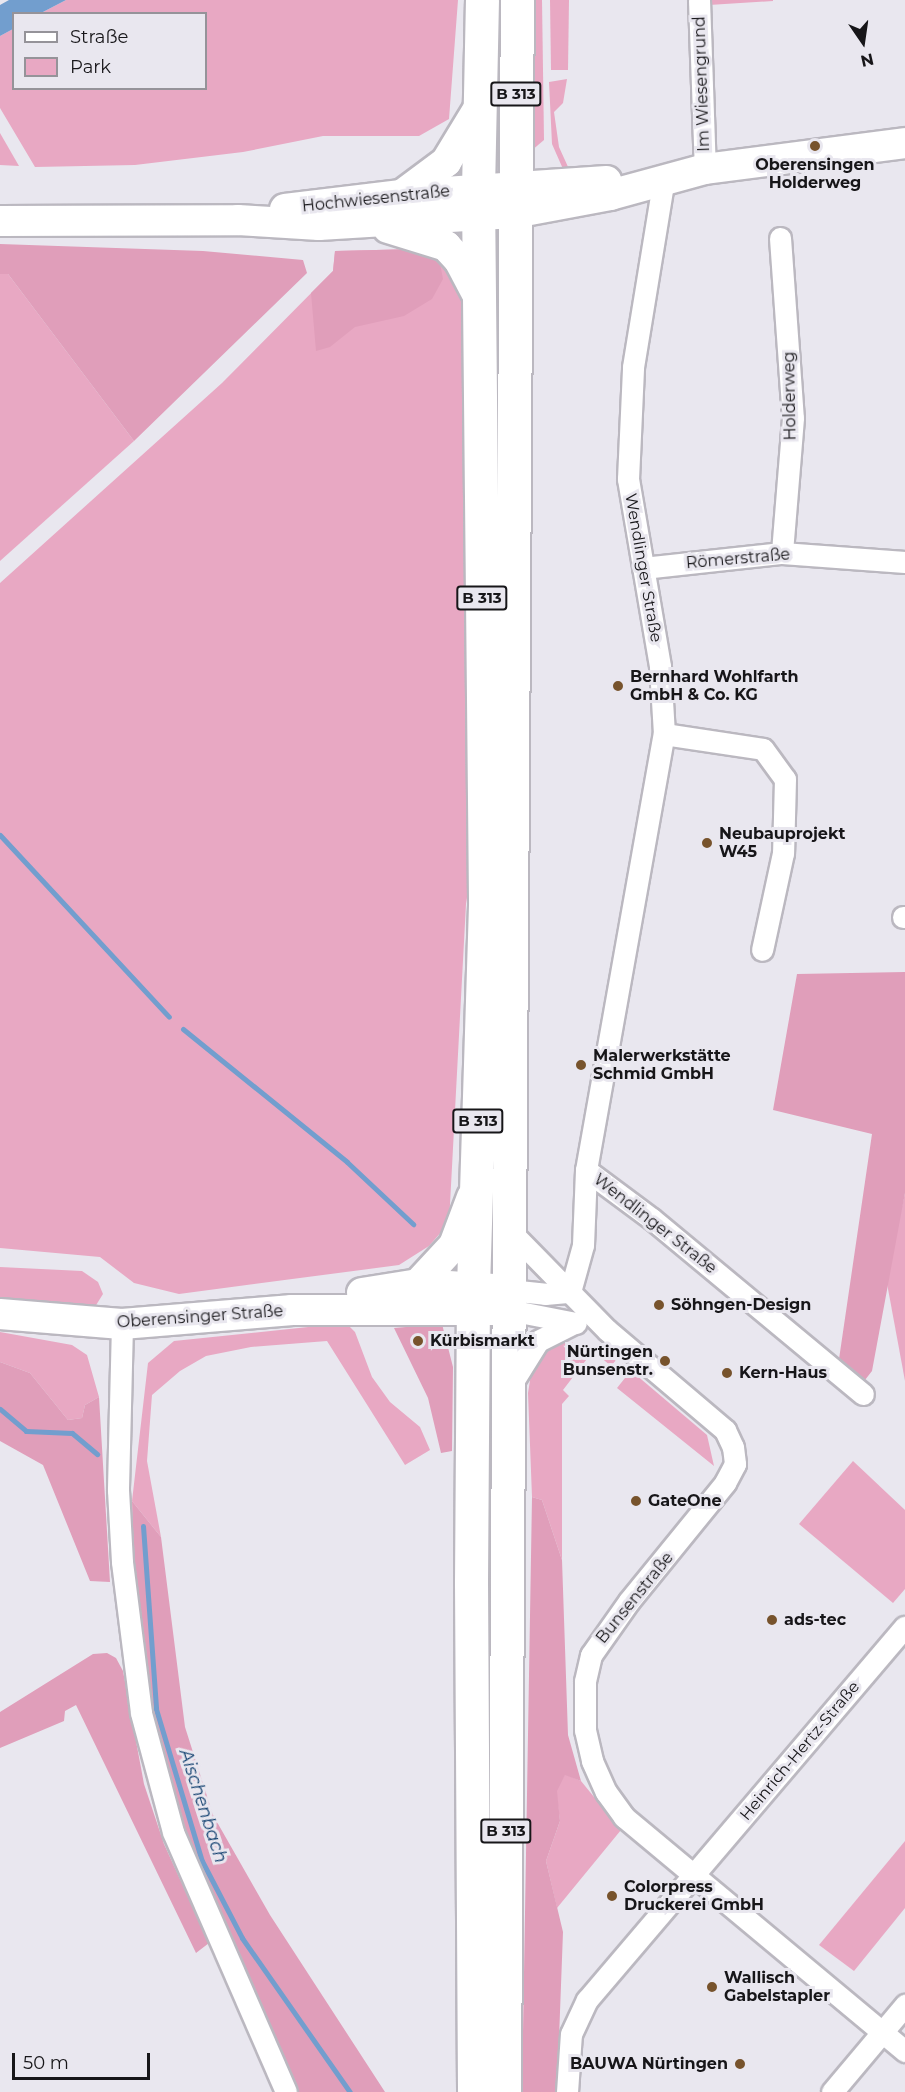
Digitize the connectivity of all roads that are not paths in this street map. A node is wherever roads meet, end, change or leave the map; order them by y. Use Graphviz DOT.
graph roads {
  1 [pos="482,0"];
  2 [pos="517,0"];
  3 [pos="699,0"];
  4 [pos="480,106"];
  5 [pos="905,143"];
  6 [pos="705,169"];
  7 [pos="658,180"];
  8 [pos="401,195"];
  9 [pos="514,200"];
  10 [pos="478,202"];
  11 [pos="238,220"];
  12 [pos="0,221"];
  13 [pos="352,224"];
  14 [pos="780,238"];
  15 [pos="479,298"];
  16 [pos="782,553"];
  17 [pos="905,562"];
  18 [pos="643,568"];
  19 [pos="664,734"];
  20 [pos="762,950"];
  21 [pos="586,1170"];
  22 [pos="476,1185"];
  23 [pos="509,1230"];
  24 [pos="418,1284"];
  25 [pos="570,1292"];
  26 [pos="473,1298"];
  27 [pos="509,1300"];
  28 [pos="292,1310"];
  29 [pos="0,1314"];
  30 [pos="574,1323"];
  31 [pos="122,1324"];
  32 [pos="607,1330"];
  33 [pos="508,1392"];
  34 [pos="863,1394"];
  35 [pos="905,1627"];
  36 [pos="693,1875"];
  37 [pos="905,2005"];
  38 [pos="882,2032"];
  39 [pos="905,2051"];
  40 [pos="286,2092"];
  41 [pos="474,2092"];
  42 [pos="504,2092"];
  43 [pos="567,2092"];
  44 [pos="832,2092"];
  1 -- 4 [label="main road, B 313"];
  2 -- 9 [label="main road, B 313"];
  3 -- 6 [label="street, Im Wiesengrund"];
  4 -- 8 [label="street"];
  4 -- 10 [label="main road, B 313"];
  5 -- 6 [label="street"];
  6 -- 7 [label="street"];
  7 -- 9 [label="street"];
  7 -- 18 [label="street, Wendlinger Straße"];
  8 -- 10 [label="street, Hochwiesenstraße"];
  8 -- 11 [label="street, Hochwiesenstraße"];
  9 -- 10 [label="street, Hochwiesenstraße"];
  9 -- 23 [label="main road, B 313"];
  10 -- 13 [label="street, Hochwiesenstraße"];
  10 -- 15 [label="main road, B 313"];
  11 -- 12 [label="street, Hochwiesenstraße"];
  11 -- 13 [label="street, Hochwiesenstraße"];
  13 -- 15 [label="street"];
  14 -- 16 [label="street, Holderweg"];
  15 -- 22 [label="main road, B 313"];
  16 -- 17 [label="street, Römerstraße"];
  16 -- 18 [label="street, Römerstraße"];
  18 -- 19 [label="street, Wendlinger Straße"];
  19 -- 20 [label="street"];
  19 -- 21 [label="street, Wendlinger Straße"];
  21 -- 25 [label="street, Wendlinger Straße"];
  21 -- 34 [label="street, Wendlinger Straße"];
  22 -- 24 [label="street"];
  22 -- 26 [label="main road, B 313"];
  23 -- 25 [label="street, Bunsenstraße"];
  23 -- 27 [label="main road, B 313"];
  24 -- 26 [label="street, Oberensinger Straße"];
  24 -- 28 [label="street, Oberensinger Straße"];
  25 -- 27 [label="street"];
  25 -- 32 [label="street, Bunsenstraße"];
  26 -- 27 [label="street"];
  26 -- 28 [label="street, Oberensinger Straße"];
  26 -- 41 [label="main road, B 313"];
  27 -- 30 [label="street, Bunsenstraße"];
  27 -- 33 [label="main road, B 313"];
  28 -- 31 [label="street, Oberensinger Straße"];
  29 -- 31 [label="street, Oberensinger Straße"];
  30 -- 32 [label="street, Bunsenstraße"];
  30 -- 33 [label="street"];
  31 -- 40 [label="street"];
  32 -- 36 [label="street, Bunsenstraße"];
  33 -- 42 [label="main road, B 313"];
  35 -- 36 [label="street, Heinrich-Hertz-Straße"];
  36 -- 38 [label="street, Bunsenstraße"];
  36 -- 43 [label="street, Heinrich-Hertz-Straße"];
  37 -- 38 [label="street"];
  38 -- 39 [label="street, Bunsenstraße"];
  38 -- 44 [label="street"];
}
